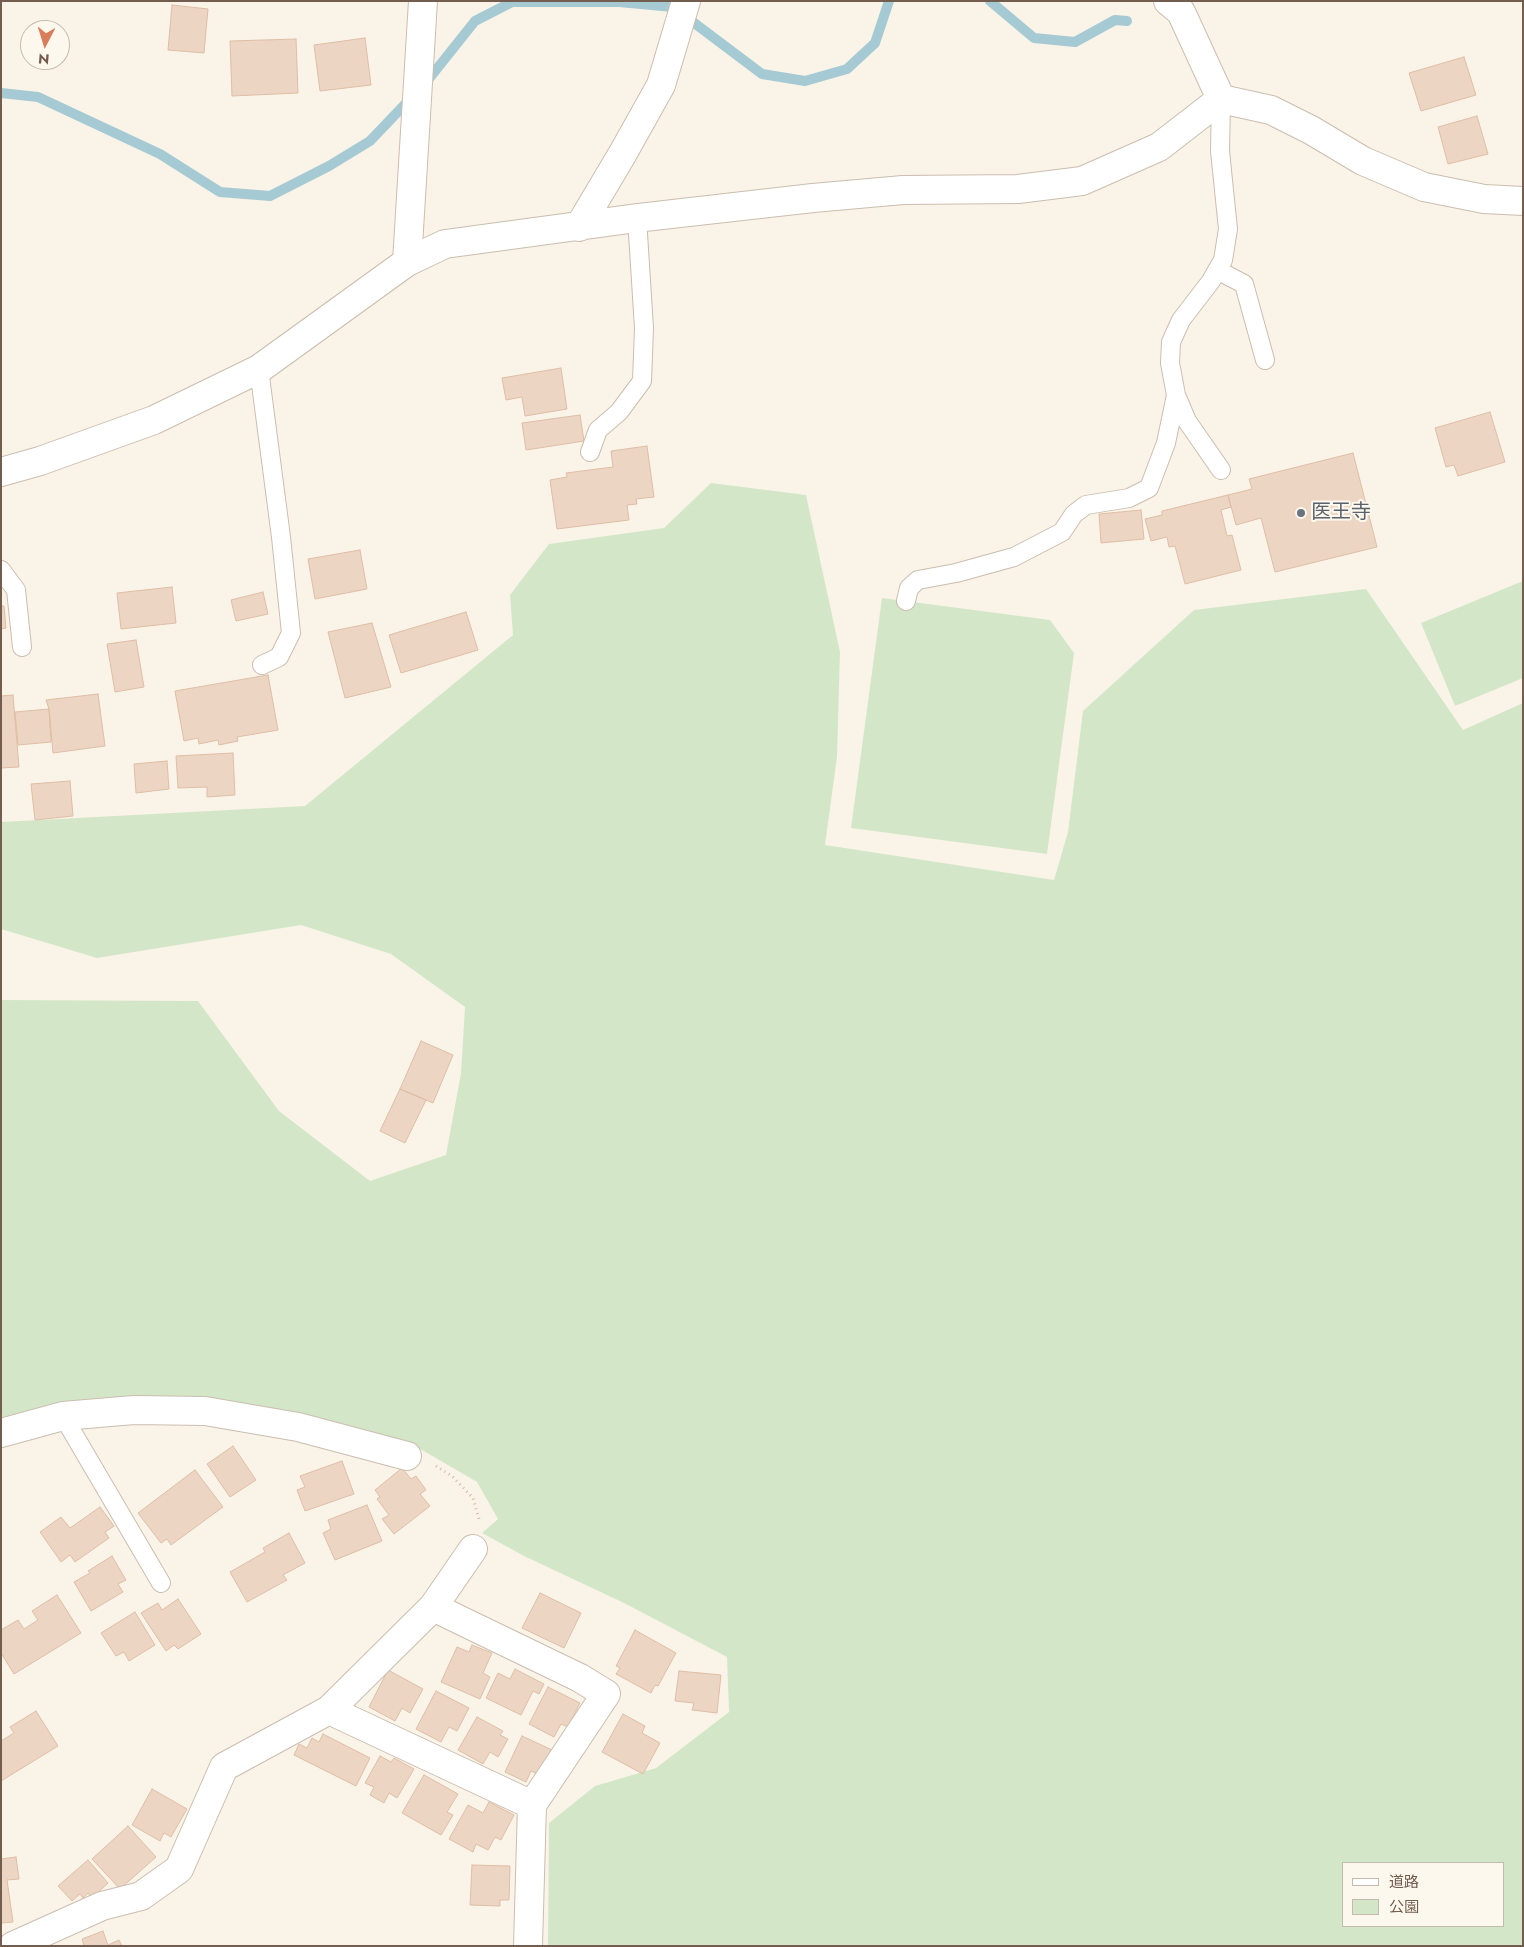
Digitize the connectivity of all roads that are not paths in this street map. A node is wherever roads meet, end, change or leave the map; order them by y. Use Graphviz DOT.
graph roads {
  1 [pos="423,1"];
  2 [pos="686,1"];
  3 [pos="1168,1"];
  4 [pos="1221,99"];
  5 [pos="1523,201"];
  6 [pos="638,218"];
  7 [pos="579,226"];
  8 [pos="406,262"];
  9 [pos="1217,270"];
  10 [pos="1265,360"];
  11 [pos="259,369"];
  12 [pos="1176,395"];
  13 [pos="590,452"];
  14 [pos="1221,470"];
  15 [pos="1,472"];
  16 [pos="1,570"];
  17 [pos="906,601"];
  18 [pos="22,646"];
  19 [pos="262,665"];
  20 [pos="63,1416"];
  21 [pos="1,1434"];
  22 [pos="407,1456"];
  23 [pos="473,1549"];
  24 [pos="161,1583"];
  25 [pos="433,1606"];
  26 [pos="329,1710"];
  27 [pos="532,1804"];
  28 [pos="13,1946"];
  29 [pos="528,1946"];
  1 -- 8 [label="street"];
  2 -- 7 [label="street"];
  3 -- 4 [label="street"];
  4 -- 5 [label="street"];
  4 -- 6 [label="street"];
  4 -- 9 [label="lane"];
  6 -- 7 [label="street"];
  6 -- 13 [label="lane"];
  7 -- 8 [label="street"];
  8 -- 11 [label="street"];
  9 -- 10 [label="lane"];
  9 -- 12 [label="lane"];
  11 -- 15 [label="street"];
  11 -- 19 [label="lane"];
  12 -- 14 [label="lane"];
  12 -- 17 [label="lane"];
  16 -- 18 [label="lane"];
  20 -- 21 [label="street"];
  20 -- 22 [label="street"];
  20 -- 24 [label="lane"];
  23 -- 25 [label="street"];
  25 -- 26 [label="street"];
  25 -- 27 [label="street"];
  26 -- 27 [label="street"];
  26 -- 28 [label="street"];
  27 -- 29 [label="street"];
}
